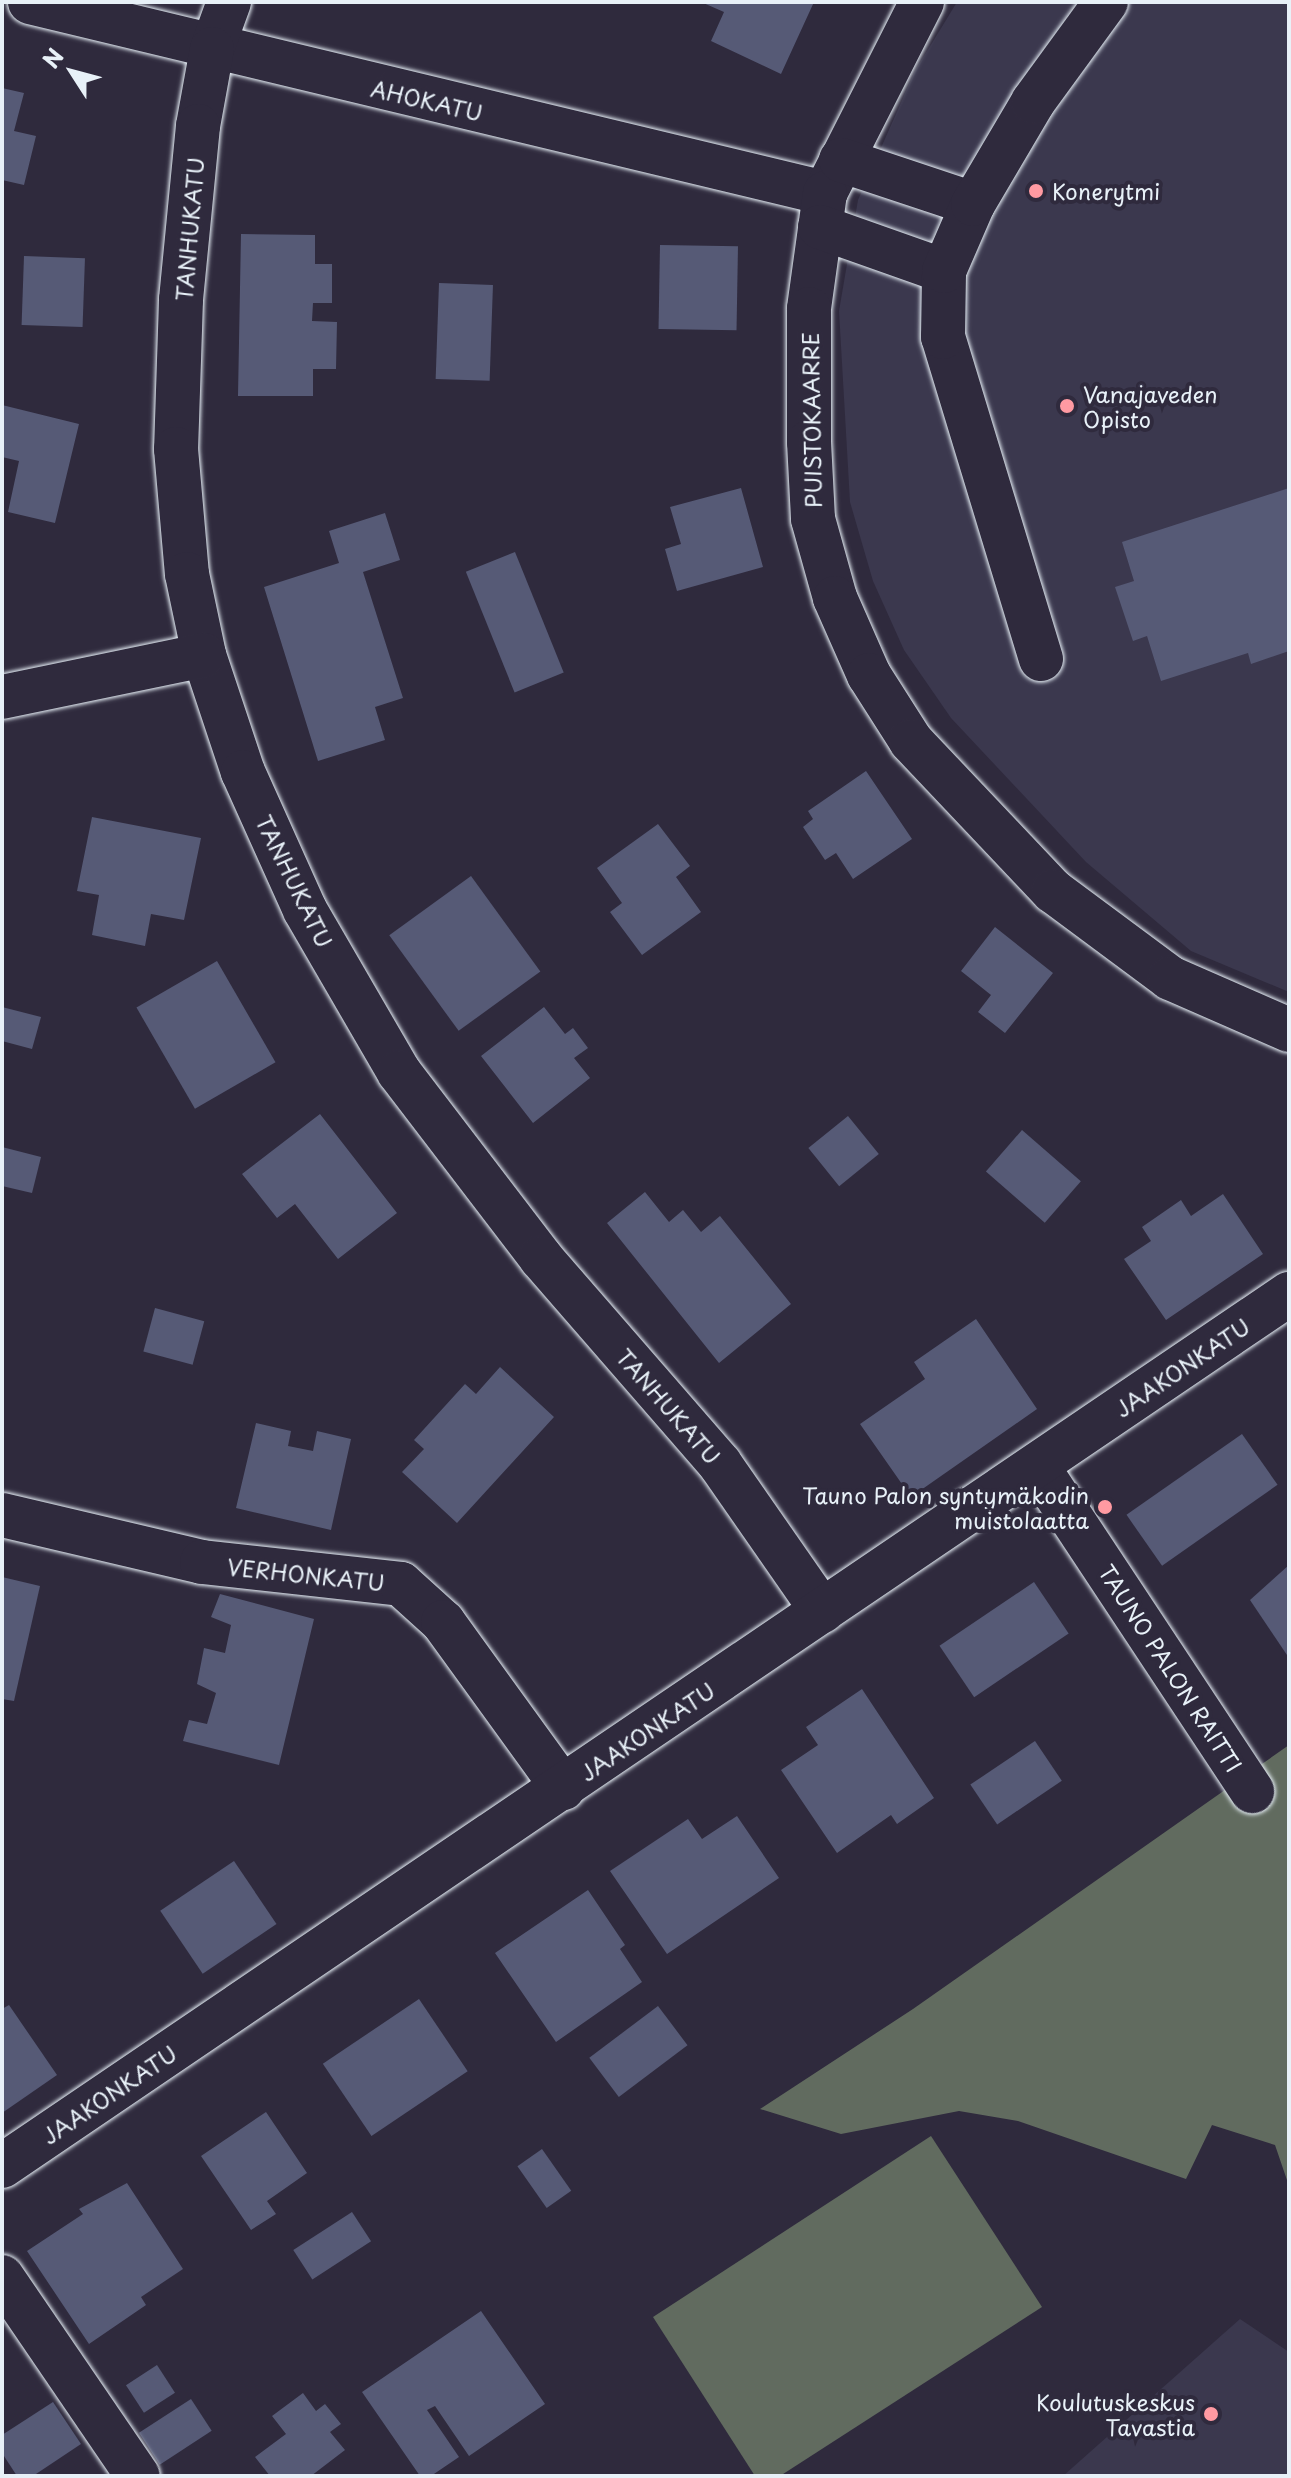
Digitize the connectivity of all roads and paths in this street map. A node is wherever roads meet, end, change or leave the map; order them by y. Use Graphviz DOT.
graph roads {
  1 [pos="30,2"];
  2 [pos="229,2"];
  3 [pos="922,2"];
  4 [pos="1106,2"];
  5 [pos="212,49"];
  6 [pos="829,193"];
  7 [pos="973,204"];
  8 [pos="944,271"];
  9 [pos="204,655"];
  10 [pos="1041,659"];
  11 [pos="2,697"];
  12 [pos="1289,1030"];
  13 [pos="1289,1294"];
  14 [pos="1037,1466"];
  15 [pos="2,1515"];
  16 [pos="822,1611"];
  17 [pos="563,1788"];
  18 [pos="1252,1791"];
  19 [pos="2,2166"];
  20 [pos="2,2277"];
  21 [pos="138,2476"];
  1 -- 5 [label="street, AHOKATU"];
  2 -- 5 [label="street, TANHUKATU"];
  3 -- 6 [label="street, PUISTOKAARRE"];
  4 -- 7 [label="street"];
  5 -- 6 [label="street, AHOKATU"];
  5 -- 9 [label="street, TANHUKATU"];
  6 -- 7 [label="street"];
  6 -- 8 [label="street"];
  6 -- 12 [label="street, PUISTOKAARRE"];
  7 -- 8 [label="street"];
  8 -- 10 [label="street"];
  9 -- 11 [label="street"];
  9 -- 16 [label="street, TANHUKATU"];
  13 -- 14 [label="street, JAAKONKATU"];
  14 -- 16 [label="street, JAAKONKATU"];
  14 -- 18 [label="street, TAUNO PALON RAITTI"];
  15 -- 17 [label="street, VERHONKATU"];
  16 -- 17 [label="street, JAAKONKATU"];
  17 -- 19 [label="street, JAAKONKATU"];
  20 -- 21 [label="street"];
}
